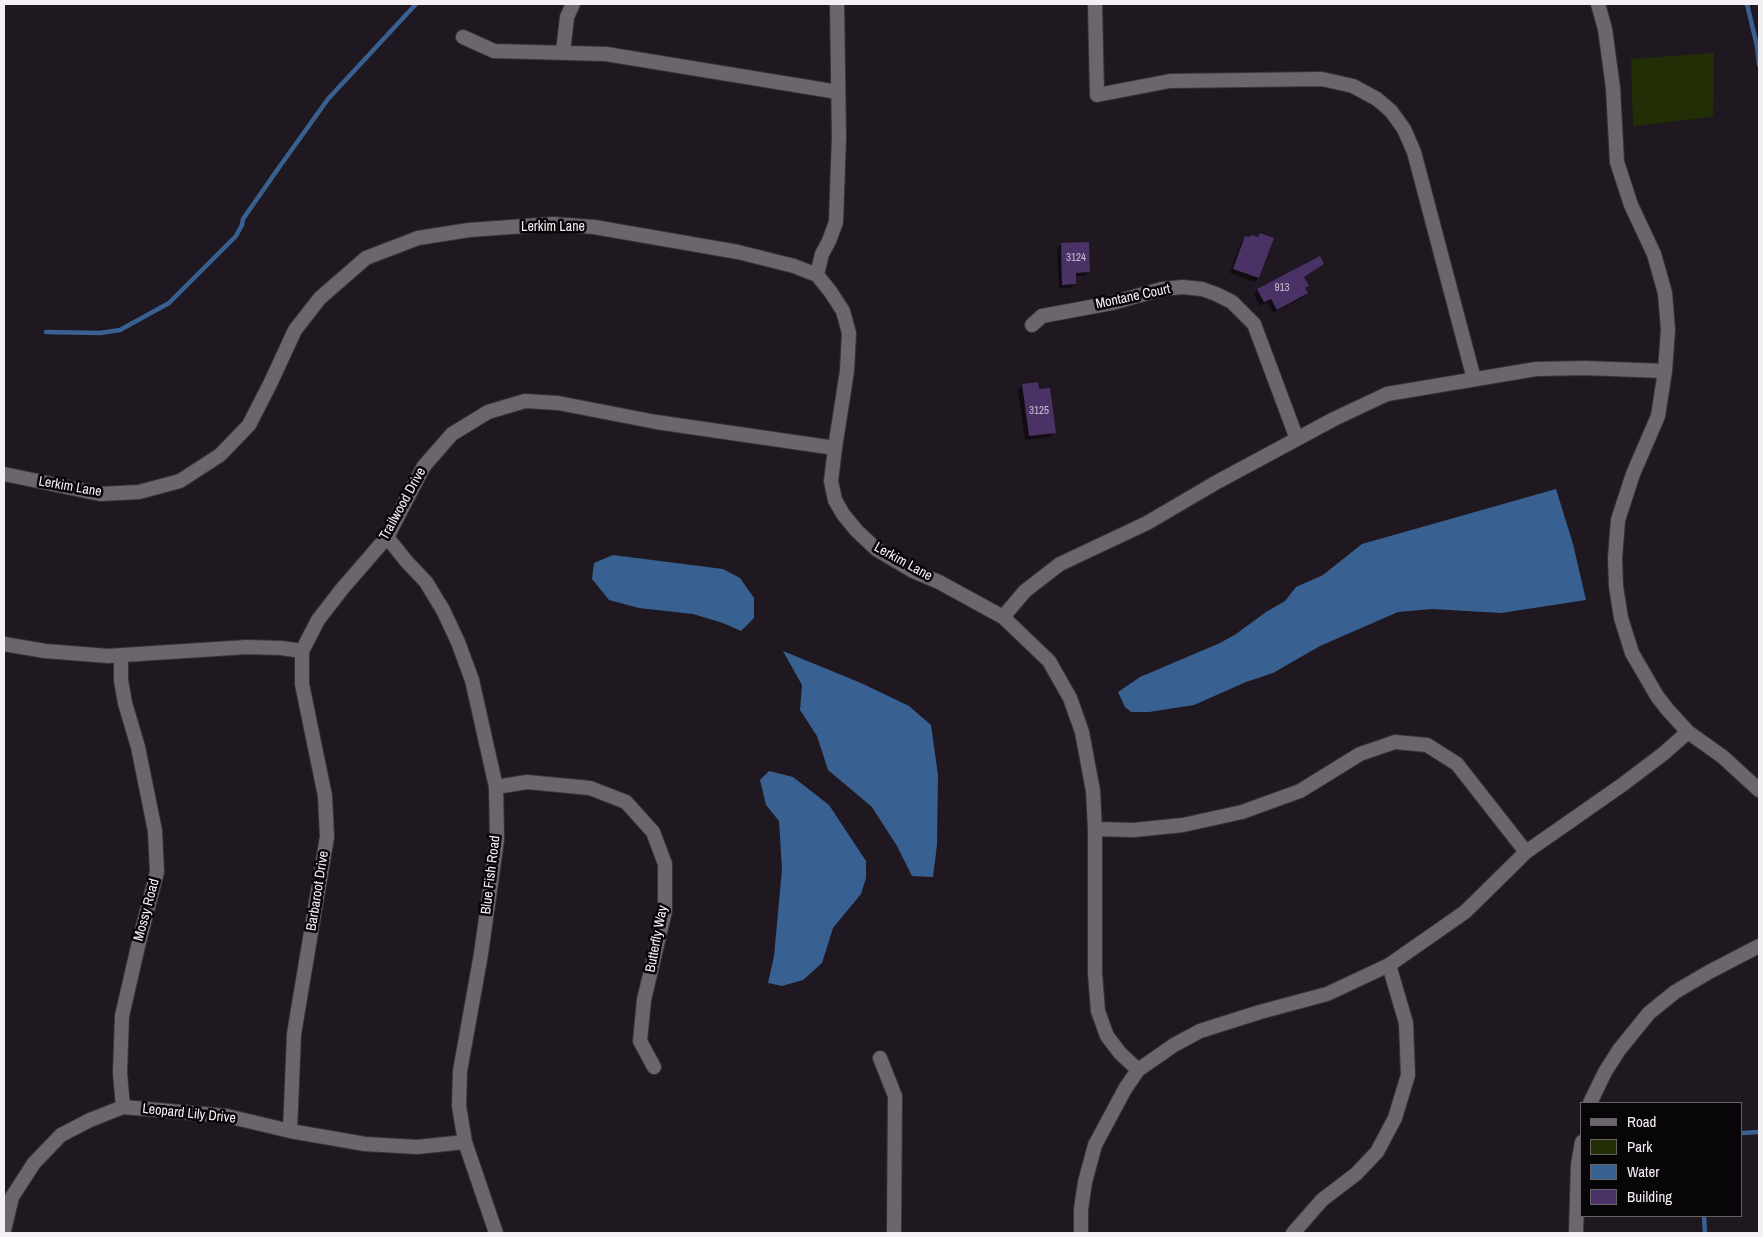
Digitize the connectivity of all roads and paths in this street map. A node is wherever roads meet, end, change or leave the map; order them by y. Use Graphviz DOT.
graph roads {
  1 [pos="573,4"];
  2 [pos="837,4"];
  3 [pos="1095,4"];
  4 [pos="1598,4"];
  5 [pos="463,37"];
  6 [pos="563,52"];
  7 [pos="838,92"];
  8 [pos="816,275"];
  9 [pos="1032,325"];
  10 [pos="1665,371"];
  11 [pos="1474,379"];
  12 [pos="1297,439"];
  13 [pos="835,448"];
  14 [pos="4,474"];
  15 [pos="387,537"];
  16 [pos="1003,617"];
  17 [pos="4,644"];
  18 [pos="302,652"];
  19 [pos="121,655"];
  20 [pos="1688,732"];
  21 [pos="496,787"];
  22 [pos="1759,790"];
  23 [pos="1094,830"];
  24 [pos="1526,852"];
  25 [pos="1759,946"];
  26 [pos="1389,964"];
  27 [pos="880,1058"];
  28 [pos="654,1067"];
  29 [pos="1138,1070"];
  30 [pos="1590,1102"];
  31 [pos="123,1107"];
  32 [pos="290,1131"];
  33 [pos="464,1142"];
  34 [pos="1580,1154"];
  35 [pos="8,1195"];
  36 [pos="4,1231"];
  37 [pos="496,1233"];
  38 [pos="894,1233"];
  39 [pos="1081,1233"];
  40 [pos="1294,1233"];
  41 [pos="1576,1233"];
  1 -- 6 [label="street"];
  2 -- 7 [label="street"];
  3 -- 11 [label="street"];
  4 -- 10 [label="street"];
  5 -- 6 [label="street"];
  6 -- 7 [label="street"];
  7 -- 8 [label="street"];
  8 -- 13 [label="street, Lerkim Lane"];
  8 -- 14 [label="street, Lerkim Lane"];
  9 -- 12 [label="street, Montane Court"];
  10 -- 11 [label="street"];
  10 -- 20 [label="street"];
  11 -- 12 [label="street"];
  12 -- 16 [label="street"];
  13 -- 15 [label="street, Trailwood Drive"];
  13 -- 16 [label="street, Lerkim Lane"];
  15 -- 18 [label="street, Trailwood Drive"];
  15 -- 21 [label="street, Blue Fish Road"];
  16 -- 23 [label="street, Lerkim Lane"];
  17 -- 19 [label="street"];
  18 -- 19 [label="street"];
  18 -- 32 [label="street, Barbaroot Drive"];
  19 -- 31 [label="street, Mossy Road"];
  20 -- 22 [label="street"];
  20 -- 24 [label="street"];
  21 -- 28 [label="street, Butterfly Way"];
  21 -- 33 [label="street, Blue Fish Road"];
  23 -- 24 [label="street"];
  23 -- 29 [label="street, Lerkim Lane"];
  24 -- 26 [label="street"];
  25 -- 30 [label="street"];
  26 -- 29 [label="street"];
  26 -- 40 [label="street"];
  27 -- 38 [label="street"];
  29 -- 39 [label="street"];
  31 -- 32 [label="street, Leopard Lily Drive"];
  31 -- 35 [label="street, Leopard Lily Drive"];
  32 -- 33 [label="street, Leopard Lily Drive"];
  33 -- 37 [label="street, Blue Fish Road"];
  34 -- 41 [label="street"];
  35 -- 36 [label="street, Leopard Lily Drive"];
}
